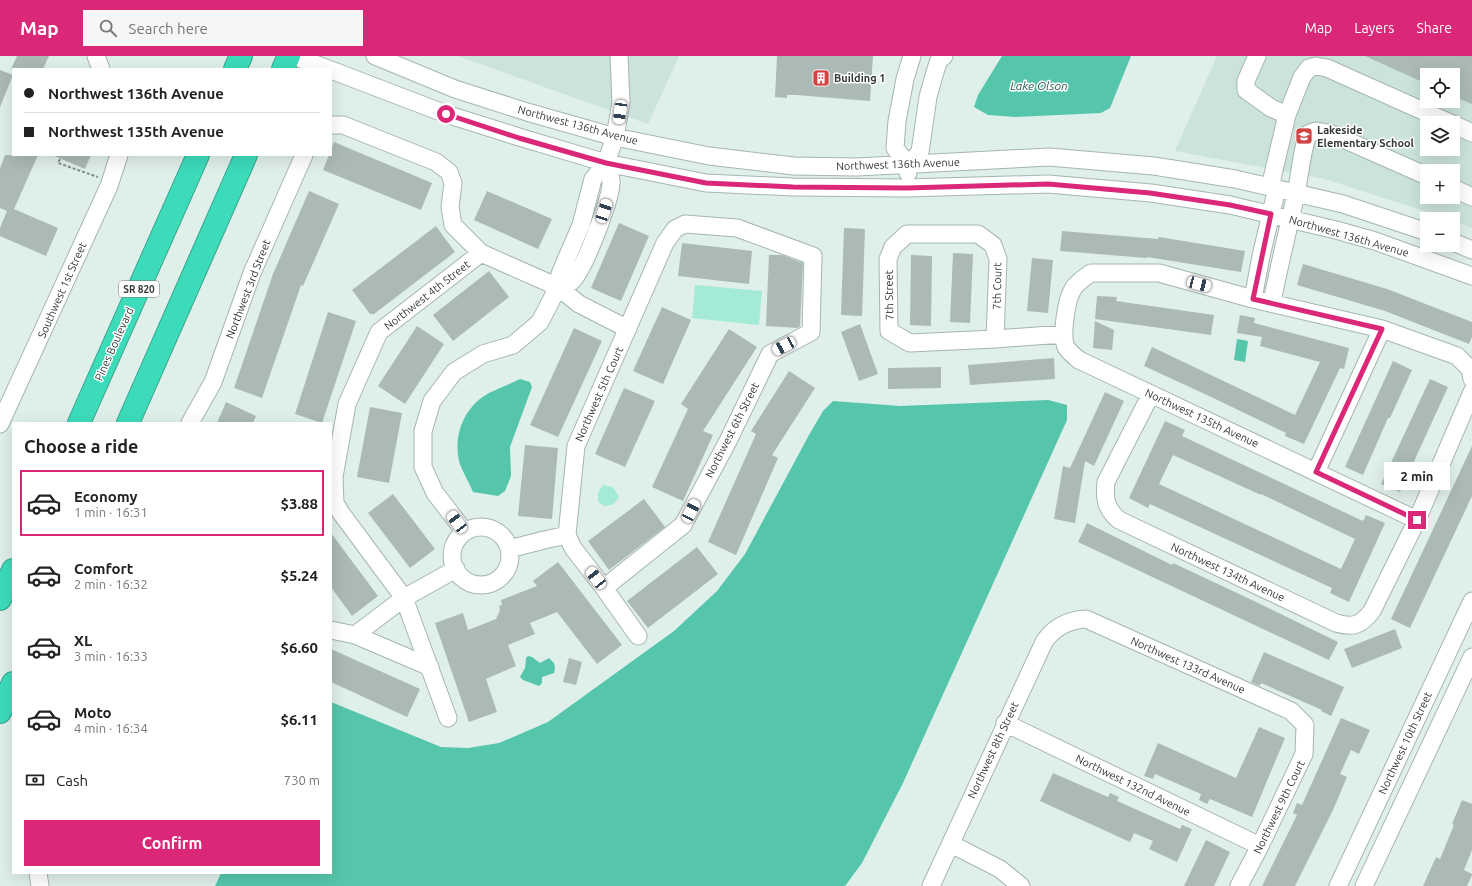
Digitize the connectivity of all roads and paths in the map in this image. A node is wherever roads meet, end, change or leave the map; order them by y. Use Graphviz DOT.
graph roads {
  1 [pos="96,56"];
  2 [pos="241,56"];
  3 [pos="289,56"];
  4 [pos="294,56"];
  5 [pos="375,56"];
  6 [pos="619,56"];
  7 [pos="912,56"];
  8 [pos="944,56"];
  9 [pos="1257,56"];
  10 [pos="101,68"];
  11 [pos="235,68"];
  12 [pos="284,68"];
  13 [pos="325,68"];
  14 [pos="332,70"];
  15 [pos="1286,115"];
  16 [pos="1434,116"];
  17 [pos="332,125"];
  18 [pos="1460,127"];
  19 [pos="1472,133"];
  20 [pos="615,137"];
  21 [pos="119,156"];
  22 [pos="198,156"];
  23 [pos="246,156"];
  24 [pos="304,156"];
  25 [pos="60,159"];
  26 [pos="606,163"];
  27 [pos="908,165"];
  28 [pos="1420,173"];
  29 [pos="110,182"];
  30 [pos="907,188"];
  31 [pos="1274,188"];
  32 [pos="1460,191"];
  33 [pos="1296,193"];
  34 [pos="1472,197"];
  35 [pos="586,209"];
  36 [pos="1271,214"];
  37 [pos="1290,219"];
  38 [pos="675,229"];
  39 [pos="1420,230"];
  40 [pos="1460,245"];
  41 [pos="893,247"];
  42 [pos="1472,250"];
  43 [pos="481,252"];
  44 [pos="579,253"];
  45 [pos="1472,276"];
  46 [pos="559,280"];
  47 [pos="1253,299"];
  48 [pos="1272,302"];
  49 [pos="628,329"];
  50 [pos="1382,329"];
  51 [pos="1064,334"];
  52 [pos="995,339"];
  53 [pos="1471,374"];
  54 [pos="1472,392"];
  55 [pos="1151,394"];
  56 [pos="1,421"];
  57 [pos="79,422"];
  58 [pos="128,422"];
  59 [pos="191,422"];
  60 [pos="1316,472"];
  61 [pos="1417,520"];
  62 [pos="464,532"];
  63 [pos="567,535"];
  64 [pos="509,549"];
  65 [pos="456,569"];
  66 [pos="12,572"];
  67 [pos="604,588"];
  68 [pos="404,598"];
  69 [pos="0,599"];
  70 [pos="1472,601"];
  71 [pos="1066,622"];
  72 [pos="332,630"];
  73 [pos="355,635"];
  74 [pos="638,636"];
  75 [pos="1472,657"];
  76 [pos="430,667"];
  77 [pos="12,685"];
  78 [pos="0,712"];
  79 [pos="448,718"];
  80 [pos="1005,723"];
  81 [pos="1305,725"];
  82 [pos="951,844"];
  83 [pos="1260,846"];
  84 [pos="38,874"];
  85 [pos="40,886"];
  86 [pos="931,886"];
  87 [pos="1021,886"];
  88 [pos="1239,886"];
  89 [pos="1338,886"];
  90 [pos="1364,886"];
  1 -- 10 [label="street"];
  2 -- 11 [label="highway"];
  3 -- 12 [label="highway"];
  4 -- 13 [label="street"];
  5 -- 20 [label="street, Northwest 136th Avenue"];
  6 -- 20 [label="street"];
  7 -- 27 [label="street"];
  8 -- 27 [label="street"];
  9 -- 15 [label="street"];
  14 -- 26 [label="street, Northwest 136th Avenue"];
  15 -- 16 [label="street"];
  15 -- 31 [label="street"];
  17 -- 43 [label="street"];
  18 -- 19 [label="street"];
  20 -- 26 [label="street"];
  20 -- 27 [label="street, Northwest 136th Avenue"];
  21 -- 29 [label="street, Southwest 1st Street"];
  22 -- 57 [label="highway, Pines Boulevard / SR 820"];
  23 -- 58 [label="highway"];
  24 -- 59 [label="street, Northwest 3rd Street"];
  25 -- 29 [label="path"];
  26 -- 30 [label="street, Northwest 136th Avenue"];
  26 -- 35 [label="street"];
  26 -- 44 [label="street"];
  27 -- 30 [label="street"];
  27 -- 31 [label="street, Northwest 136th Avenue"];
  28 -- 33 [label="street"];
  29 -- 56 [label="street, Southwest 1st Street"];
  30 -- 36 [label="street, Northwest 136th Avenue"];
  31 -- 33 [label="street, Northwest 136th Avenue"];
  31 -- 36 [label="street"];
  32 -- 34 [label="street"];
  33 -- 37 [label="street"];
  33 -- 39 [label="street, Northwest 136th Avenue"];
  35 -- 44 [label="street"];
  35 -- 46 [label="street"];
  36 -- 37 [label="street, Northwest 136th Avenue"];
  36 -- 47 [label="street"];
  37 -- 45 [label="street, Northwest 136th Avenue"];
  37 -- 48 [label="street"];
  38 -- 49 [label="street, Northwest 5th Court"];
  38 -- 67 [label="street, Northwest 6th Street"];
  40 -- 42 [label="street"];
  41 -- 52 [label="street, 7th Street"];
  41 -- 52 [label="street, 7th Court"];
  43 -- 46 [label="street"];
  43 -- 68 [label="street, Northwest 4th Street"];
  44 -- 46 [label="street"];
  46 -- 49 [label="street"];
  46 -- 62 [label="street"];
  47 -- 48 [label="street"];
  47 -- 51 [label="street"];
  48 -- 50 [label="street"];
  49 -- 63 [label="street, Northwest 5th Court"];
  50 -- 53 [label="street"];
  50 -- 60 [label="street"];
  51 -- 52 [label="street"];
  51 -- 55 [label="street, Northwest 135th Avenue"];
  54 -- 61 [label="street"];
  55 -- 60 [label="street, Northwest 135th Avenue"];
  55 -- 61 [label="street, Northwest 134th Avenue"];
  60 -- 61 [label="street, Northwest 135th Avenue"];
  62 -- 64 [label="street"];
  62 -- 65 [label="street"];
  63 -- 64 [label="street"];
  63 -- 67 [label="street"];
  64 -- 65 [label="street"];
  65 -- 68 [label="street"];
  66 -- 69 [label="highway"];
  67 -- 74 [label="street"];
  68 -- 73 [label="street"];
  68 -- 76 [label="street"];
  70 -- 89 [label="street, Northwest 10th Street"];
  71 -- 80 [label="street, Northwest 8th Street"];
  71 -- 81 [label="street, Northwest 133rd Avenue"];
  72 -- 73 [label="street"];
  73 -- 76 [label="street"];
  75 -- 90 [label="street"];
  76 -- 79 [label="street"];
  77 -- 78 [label="highway"];
  80 -- 82 [label="street, Northwest 8th Street"];
  80 -- 83 [label="street, Northwest 132nd Avenue"];
  81 -- 83 [label="street, Northwest 9th Court"];
  82 -- 86 [label="street, Northwest 8th Street"];
  82 -- 87 [label="street"];
  83 -- 88 [label="street, Northwest 9th Court"];
  84 -- 85 [label="street"];
}
